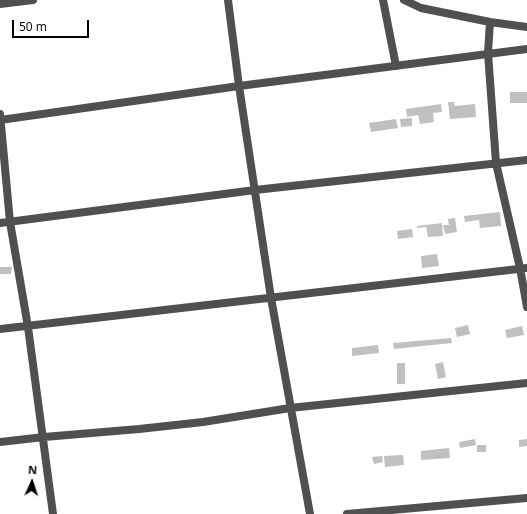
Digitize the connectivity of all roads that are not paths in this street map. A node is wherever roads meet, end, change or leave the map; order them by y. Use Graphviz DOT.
graph roads {
  1 [pos="33,0"];
  2 [pos="228,0"];
  3 [pos="383,0"];
  4 [pos="404,0"];
  5 [pos="0,4"];
  6 [pos="490,22"];
  7 [pos="527,27"];
  8 [pos="527,49"];
  9 [pos="488,54"];
  10 [pos="396,66"];
  11 [pos="239,86"];
  12 [pos="0,118"];
  13 [pos="527,160"];
  14 [pos="496,163"];
  15 [pos="255,190"];
  16 [pos="10,222"];
  17 [pos="0,223"];
  18 [pos="524,268"];
  19 [pos="271,298"];
  20 [pos="527,307"];
  21 [pos="28,326"];
  22 [pos="0,329"];
  23 [pos="527,383"];
  24 [pos="290,408"];
  25 [pos="44,437"];
  26 [pos="0,442"];
  27 [pos="527,498"];
  28 [pos="53,514"];
  29 [pos="310,514"];
  30 [pos="347,514"];
  1 -- 5 [label="street"];
  2 -- 11 [label="street"];
  3 -- 10 [label="street"];
  4 -- 6 [label="street"];
  6 -- 7 [label="street"];
  6 -- 9 [label="street"];
  8 -- 9 [label="street"];
  9 -- 10 [label="street"];
  9 -- 14 [label="street"];
  10 -- 11 [label="street"];
  11 -- 12 [label="street"];
  11 -- 15 [label="street"];
  12 -- 16 [label="street"];
  13 -- 14 [label="street"];
  14 -- 15 [label="street"];
  14 -- 18 [label="street"];
  15 -- 16 [label="street"];
  15 -- 19 [label="street"];
  16 -- 17 [label="street"];
  16 -- 21 [label="street"];
  18 -- 19 [label="street"];
  18 -- 20 [label="street"];
  19 -- 21 [label="street"];
  19 -- 24 [label="street"];
  21 -- 22 [label="street"];
  21 -- 25 [label="street"];
  23 -- 24 [label="street"];
  24 -- 25 [label="street"];
  24 -- 29 [label="street"];
  25 -- 26 [label="street"];
  25 -- 28 [label="street"];
  27 -- 30 [label="street"];
}
